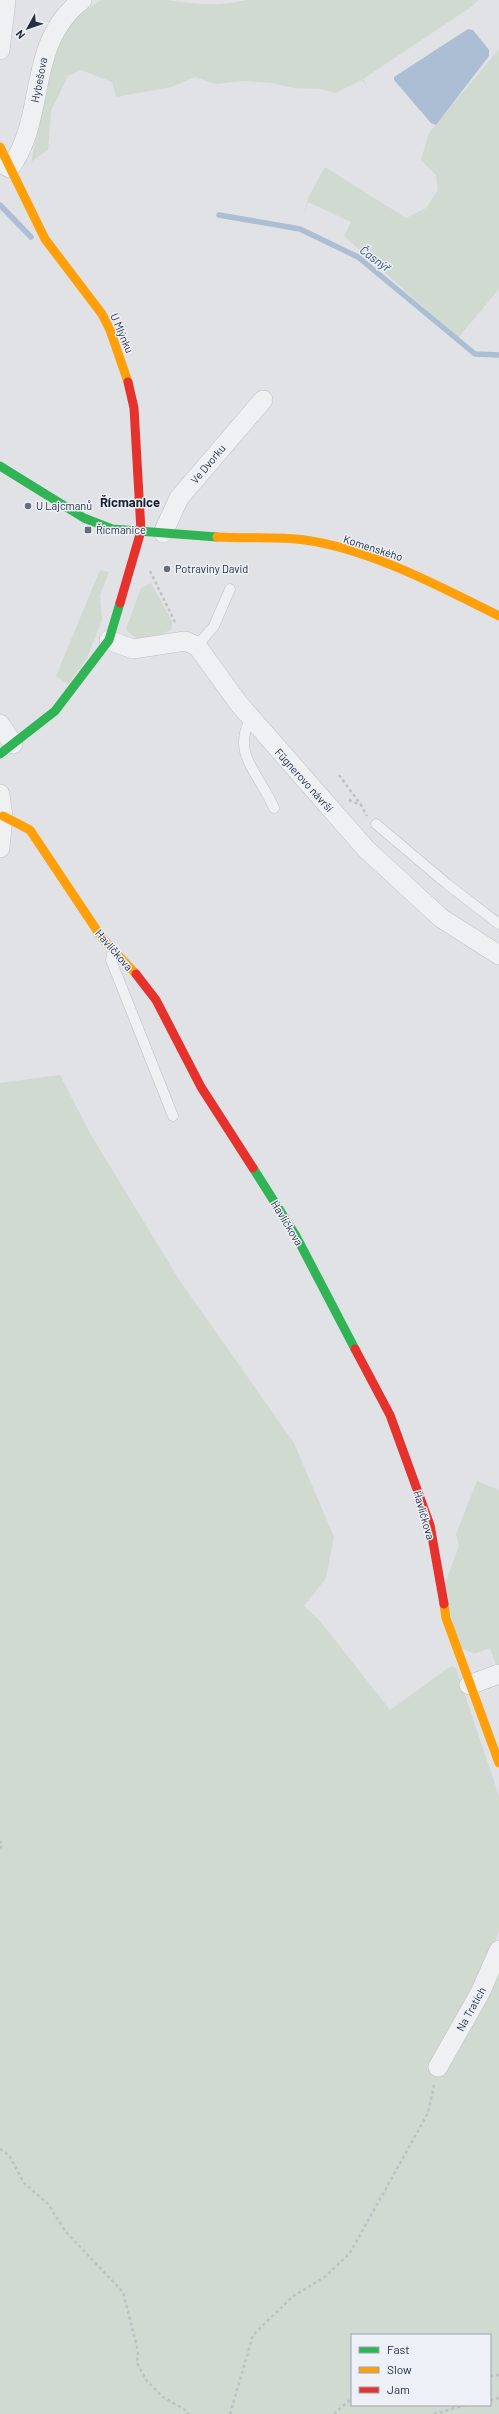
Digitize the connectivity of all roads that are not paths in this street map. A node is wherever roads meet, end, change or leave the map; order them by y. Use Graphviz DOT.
graph roads {
  1 [pos="6,0"];
  2 [pos="82,0"];
  3 [pos="0,50"];
  4 [pos="0,147"];
  5 [pos="5,166"];
  6 [pos="262,400"];
  7 [pos="0,466"];
  8 [pos="141,531"];
  9 [pos="163,533"];
  10 [pos="230,589"];
  11 [pos="499,616"];
  12 [pos="109,640"];
  13 [pos="191,644"];
  14 [pos="251,719"];
  15 [pos="0,724"];
  16 [pos="7,749"];
  17 [pos="0,794"];
  18 [pos="274,808"];
  19 [pos="3,816"];
  20 [pos="376,824"];
  21 [pos="0,848"];
  22 [pos="499,924"];
  23 [pos="112,948"];
  24 [pos="499,955"];
  25 [pos="173,1116"];
  26 [pos="499,1674"];
  27 [pos="469,1685"];
  28 [pos="499,1763"];
  29 [pos="499,1950"];
  30 [pos="438,2066"];
  1 -- 3 [label="street"];
  2 -- 5 [label="street, Hybešova"];
  4 -- 5 [label="street, U Mlýnku"];
  5 -- 8 [label="street, U Mlýnku"];
  6 -- 9 [label="street, Ve Dvorku"];
  7 -- 8 [label="street, Komenského"];
  8 -- 9 [label="street, Komenského"];
  8 -- 12 [label="street, U Mlýnku"];
  9 -- 11 [label="street, Komenského"];
  10 -- 13 [label="lane"];
  12 -- 13 [label="street"];
  12 -- 16 [label="street"];
  13 -- 14 [label="street, Fügnerovo návrší"];
  14 -- 18 [label="lane"];
  14 -- 24 [label="street, Fügnerovo návrší"];
  15 -- 16 [label="street"];
  17 -- 19 [label="street"];
  19 -- 21 [label="street"];
  19 -- 23 [label="street, Havlíčkova"];
  20 -- 22 [label="lane"];
  23 -- 25 [label="lane"];
  23 -- 27 [label="street, Havlíčkova"];
  26 -- 27 [label="street"];
  27 -- 28 [label="street"];
  29 -- 30 [label="street, Na Tratích"];
}
